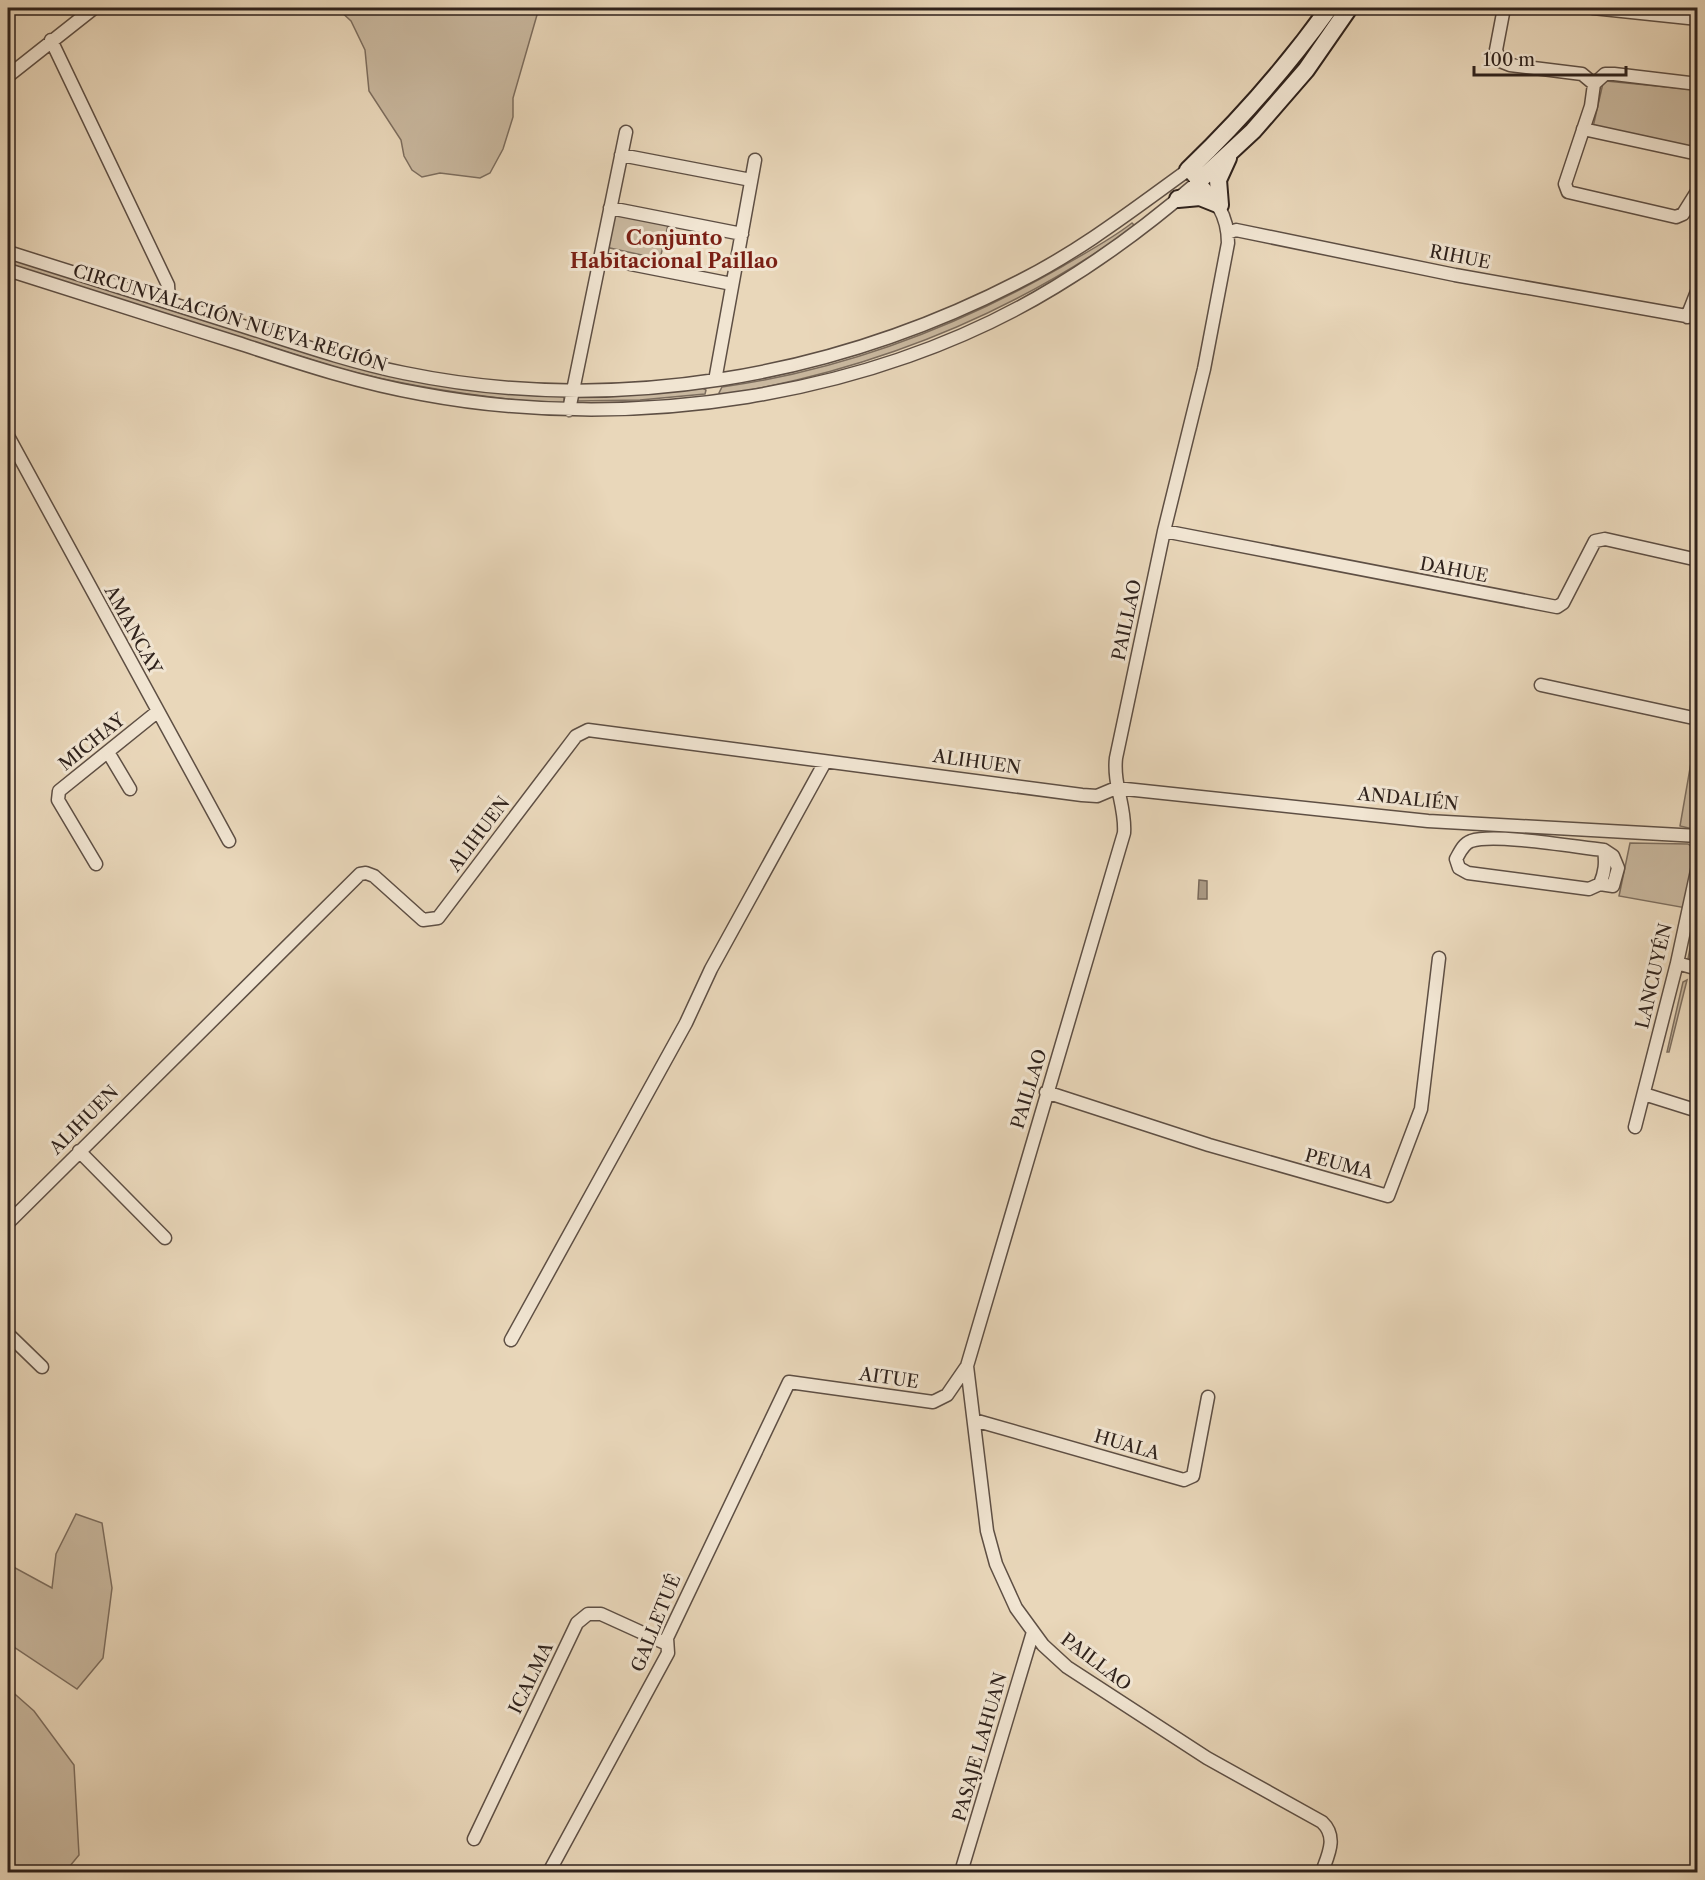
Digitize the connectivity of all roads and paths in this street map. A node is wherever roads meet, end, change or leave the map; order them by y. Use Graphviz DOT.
graph roads {
  1 [pos="94,8"];
  2 [pos="1329,8"];
  3 [pos="1349,8"];
  4 [pos="1504,8"];
  5 [pos="1593,8"];
  6 [pos="1698,20"];
  7 [pos="51,40"];
  8 [pos="8,76"];
  9 [pos="1594,84"];
  10 [pos="1698,84"];
  11 [pos="1583,129"];
  12 [pos="626,132"];
  13 [pos="1231,152"];
  14 [pos="1698,154"];
  15 [pos="621,155"];
  16 [pos="755,160"];
  17 [pos="1193,176"];
  18 [pos="751,180"];
  19 [pos="1698,190"];
  20 [pos="1178,199"];
  21 [pos="1220,205"];
  22 [pos="610,208"];
  23 [pos="1228,233"];
  24 [pos="742,234"];
  25 [pos="8,252"];
  26 [pos="600,258"];
  27 [pos="8,270"];
  28 [pos="732,284"];
  29 [pos="1698,289"];
  30 [pos="169,303"];
  31 [pos="715,378"];
  32 [pos="573,390"];
  33 [pos="716,401"];
  34 [pos="569,410"];
  35 [pos="8,435"];
  36 [pos="1164,531"];
  37 [pos="1698,560"];
  38 [pos="1541,685"];
  39 [pos="157,712"];
  40 [pos="1698,719"];
  41 [pos="108,752"];
  42 [pos="825,762"];
  43 [pos="1116,788"];
  44 [pos="130,789"];
  45 [pos="1466,823"];
  46 [pos="1698,836"];
  47 [pos="229,841"];
  48 [pos="1464,846"];
  49 [pos="96,864"];
  50 [pos="1698,866"];
  51 [pos="1439,958"];
  52 [pos="1677,963"];
  53 [pos="1698,969"];
  54 [pos="1046,1092"];
  55 [pos="1644,1094"];
  56 [pos="1698,1111"];
  57 [pos="1635,1127"];
  58 [pos="79,1150"];
  59 [pos="8,1223"];
  60 [pos="165,1238"];
  61 [pos="8,1334"];
  62 [pos="511,1340"];
  63 [pos="968,1366"];
  64 [pos="42,1367"];
  65 [pos="789,1382"];
  66 [pos="1208,1397"];
  67 [pos="974,1420"];
  68 [pos="1033,1632"];
  69 [pos="667,1644"];
  70 [pos="474,1839"];
  71 [pos="549,1872"];
  72 [pos="962,1872"];
  73 [pos="1322,1872"];
  1 -- 7 [label="street"];
  2 -- 17 [label="street, CIRCUNVALACIÓN NUEVA REGIÓN"];
  3 -- 13 [label="street, CIRCUNVALACIÓN NUEVA REGIÓN"];
  4 -- 9 [label="street"];
  5 -- 6 [label="street"];
  7 -- 8 [label="street"];
  7 -- 30 [label="street"];
  9 -- 10 [label="street"];
  9 -- 11 [label="street"];
  11 -- 14 [label="street"];
  11 -- 19 [label="street"];
  12 -- 15 [label="street"];
  13 -- 17 [label="street, CIRCUNVALACIÓN NUEVA REGIÓN"];
  13 -- 21 [label="street"];
  15 -- 18 [label="street"];
  15 -- 22 [label="street"];
  16 -- 18 [label="street"];
  17 -- 20 [label="street, CIRCUNVALACIÓN NUEVA REGIÓN"];
  17 -- 21 [label="street, PAILLAO"];
  17 -- 31 [label="street, CIRCUNVALACIÓN NUEVA REGIÓN"];
  18 -- 24 [label="street"];
  20 -- 21 [label="street"];
  20 -- 33 [label="street, CIRCUNVALACIÓN NUEVA REGIÓN"];
  21 -- 23 [label="street, PAILLAO"];
  22 -- 24 [label="street"];
  22 -- 26 [label="street"];
  23 -- 29 [label="street, RIHUE"];
  23 -- 36 [label="street, PAILLAO"];
  24 -- 28 [label="street"];
  25 -- 30 [label="street, CIRCUNVALACIÓN NUEVA REGIÓN"];
  26 -- 28 [label="street"];
  26 -- 32 [label="street"];
  27 -- 34 [label="street, CIRCUNVALACIÓN NUEVA REGIÓN"];
  28 -- 31 [label="street"];
  30 -- 32 [label="street, CIRCUNVALACIÓN NUEVA REGIÓN"];
  31 -- 32 [label="street, CIRCUNVALACIÓN NUEVA REGIÓN"];
  31 -- 33 [label="street"];
  32 -- 34 [label="street"];
  33 -- 34 [label="street, CIRCUNVALACIÓN NUEVA REGIÓN"];
  35 -- 39 [label="street, AMANCAY"];
  36 -- 37 [label="street, DAHUE"];
  36 -- 43 [label="street, PAILLAO"];
  38 -- 40 [label="street"];
  39 -- 41 [label="street, MICHAY"];
  39 -- 47 [label="street, AMANCAY"];
  41 -- 44 [label="street"];
  41 -- 49 [label="street, MICHAY"];
  42 -- 43 [label="street, ALIHUEN"];
  42 -- 58 [label="street, ALIHUEN"];
  42 -- 62 [label="street"];
  43 -- 45 [label="street, ANDALIÉN"];
  43 -- 54 [label="street, PAILLAO"];
  45 -- 46 [label="street, ANDALIÉN"];
  45 -- 48 [label="street"];
  48 -- 48 [label="street"];
  50 -- 52 [label="street, LANCUYÉN"];
  51 -- 54 [label="street, PEUMA"];
  52 -- 53 [label="street"];
  52 -- 55 [label="street, LANCUYÉN"];
  54 -- 63 [label="street, PAILLAO"];
  55 -- 56 [label="street"];
  55 -- 57 [label="street, LANCUYÉN"];
  58 -- 59 [label="street, ALIHUEN"];
  58 -- 60 [label="street"];
  61 -- 64 [label="street"];
  63 -- 65 [label="street, AITUE"];
  63 -- 67 [label="street, PAILLAO"];
  65 -- 69 [label="street, GALLETUÉ"];
  66 -- 67 [label="street, HUALA"];
  67 -- 68 [label="street, PAILLAO"];
  68 -- 72 [label="street, PASAJE LAHUAN"];
  68 -- 73 [label="street, PAILLAO"];
  69 -- 70 [label="street, ICALMA"];
  69 -- 71 [label="street, GALLETUÉ"];
}
